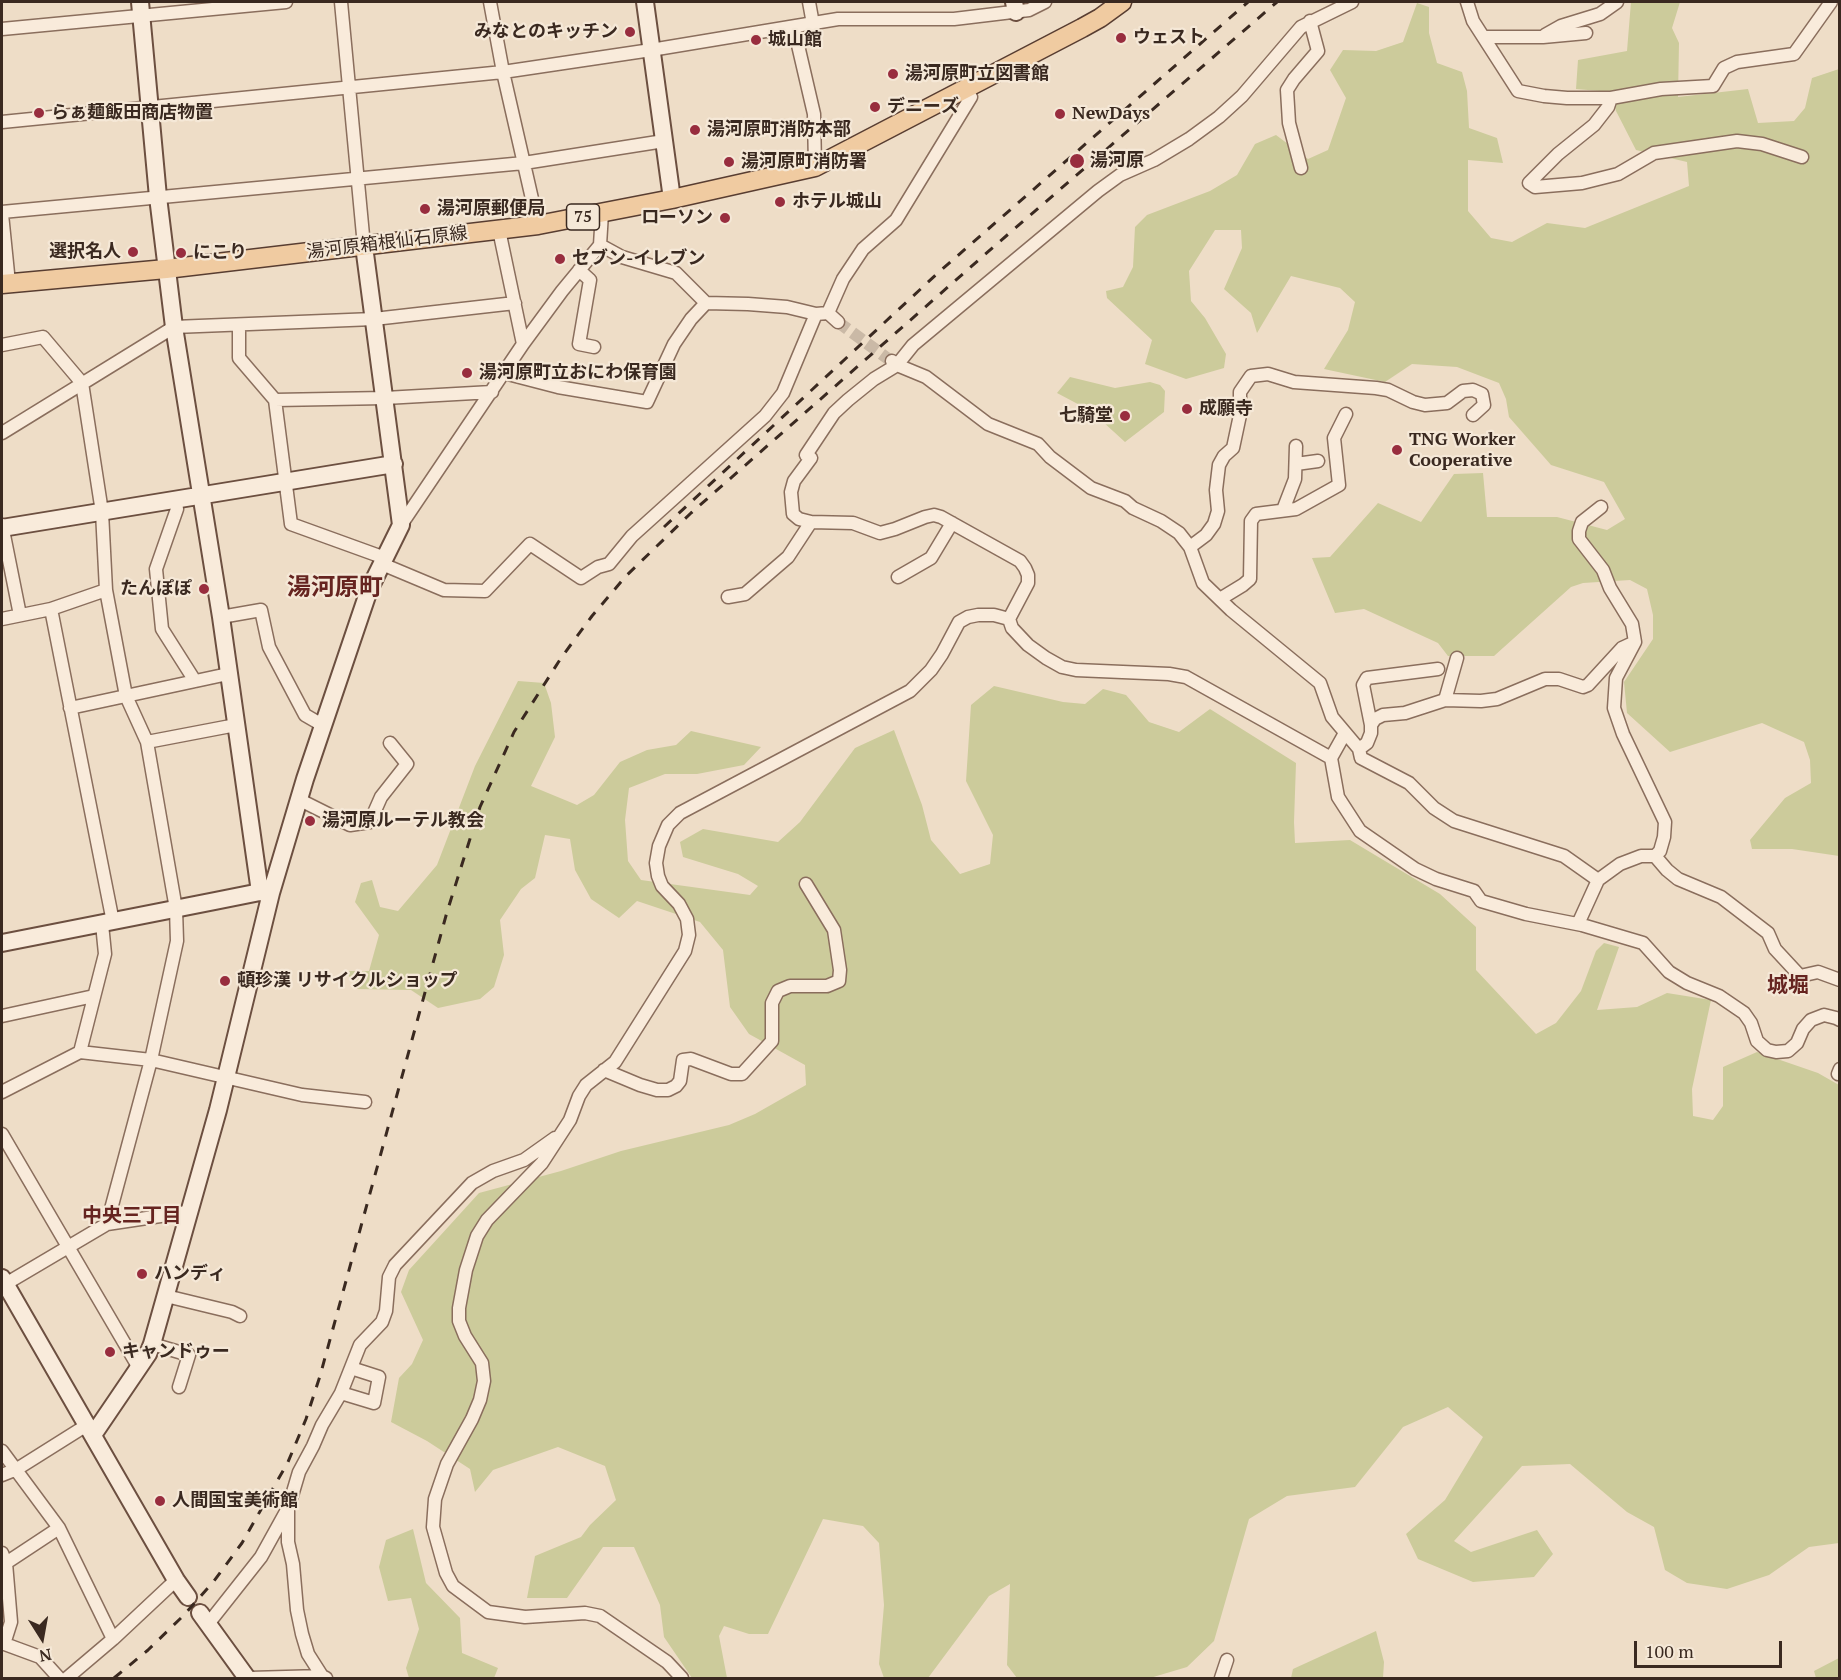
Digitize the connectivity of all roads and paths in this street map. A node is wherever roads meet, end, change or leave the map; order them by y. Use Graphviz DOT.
graph roads {
  1 [pos="286,2"];
  2 [pos="341,2"];
  3 [pos="490,2"];
  4 [pos="645,2"];
  5 [pos="809,2"];
  6 [pos="1045,2"];
  7 [pos="1122,2"];
  8 [pos="1352,2"];
  9 [pos="1467,2"];
  10 [pos="1617,2"];
  11 [pos="1831,2"];
  12 [pos="1015,7"];
  13 [pos="140,8"];
  14 [pos="1310,21"];
  15 [pos="813,24"];
  16 [pos="794,28"];
  17 [pos="2,29"];
  18 [pos="1586,33"];
  19 [pos="1543,37"];
  20 [pos="1484,38"];
  21 [pos="651,51"];
  22 [pos="503,72"];
  23 [pos="348,86"];
  24 [pos="971,97"];
  25 [pos="1611,98"];
  26 [pos="150,106"];
  27 [pos="2,122"];
  28 [pos="664,141"];
  29 [pos="1802,157"];
  30 [pos="524,163"];
  31 [pos="815,167"];
  32 [pos="1301,168"];
  33 [pos="356,179"];
  34 [pos="158,197"];
  35 [pos="672,199"];
  36 [pos="2,213"];
  37 [pos="602,213"];
  38 [pos="538,225"];
  39 [pos="499,230"];
  40 [pos="600,245"];
  41 [pos="364,246"];
  42 [pos="166,269"];
  43 [pos="579,270"];
  44 [pos="5,284"];
  45 [pos="515,303"];
  46 [pos="706,303"];
  47 [pos="822,313"];
  48 [pos="374,320"];
  49 [pos="838,322"];
  50 [pos="239,324"];
  51 [pos="174,327"];
  52 [pos="524,344"];
  53 [pos="2,345"];
  54 [pos="594,347"];
  55 [pos="894,363"];
  56 [pos="504,373"];
  57 [pos="82,383"];
  58 [pos="492,392"];
  59 [pos="385,398"];
  60 [pos="275,400"];
  61 [pos="1346,414"];
  62 [pos="1473,415"];
  63 [pos="2,433"];
  64 [pos="820,446"];
  65 [pos="1296,446"];
  66 [pos="811,458"];
  67 [pos="1318,461"];
  68 [pos="394,464"];
  69 [pos="1296,464"];
  70 [pos="285,481"];
  71 [pos="202,494"];
  72 [pos="175,499"];
  73 [pos="1601,507"];
  74 [pos="1283,510"];
  75 [pos="102,512"];
  76 [pos="811,522"];
  77 [pos="952,524"];
  78 [pos="401,525"];
  79 [pos="2,527"];
  80 [pos="1190,547"];
  81 [pos="384,561"];
  82 [pos="897,577"];
  83 [pos="106,590"];
  84 [pos="728,597"];
  85 [pos="1220,598"];
  86 [pos="51,609"];
  87 [pos="20,615"];
  88 [pos="221,616"];
  89 [pos="2,619"];
  90 [pos="1009,619"];
  91 [pos="1635,642"];
  92 [pos="1457,658"];
  93 [pos="1438,669"];
  94 [pos="228,674"];
  95 [pos="195,681"];
  96 [pos="126,696"];
  97 [pos="1445,700"];
  98 [pos="70,708"];
  99 [pos="1371,724"];
  100 [pos="236,725"];
  101 [pos="324,726"];
  102 [pos="1345,733"];
  103 [pos="147,742"];
  104 [pos="390,743"];
  105 [pos="1359,749"];
  106 [pos="1331,758"];
  107 [pos="300,800"];
  108 [pos="1655,856"];
  109 [pos="1598,880"];
  110 [pos="806,885"];
  111 [pos="266,892"];
  112 [pos="176,909"];
  113 [pos="107,923"];
  114 [pos="1578,924"];
  115 [pos="2,944"];
  116 [pos="1839,980"];
  117 [pos="94,996"];
  118 [pos="2,1016"];
  119 [pos="1839,1020"];
  120 [pos="80,1052"];
  121 [pos="151,1060"];
  122 [pos="604,1070"];
  123 [pos="225,1078"];
  124 [pos="2,1092"];
  125 [pos="365,1102"];
  126 [pos="2,1134"];
  127 [pos="561,1134"];
  128 [pos="187,1212"];
  129 [pos="107,1224"];
  130 [pos="69,1247"];
  131 [pos="3,1282"];
  132 [pos="166,1296"];
  133 [pos="240,1316"];
  134 [pos="152,1344"];
  135 [pos="139,1368"];
  136 [pos="351,1368"];
  137 [pos="179,1387"];
  138 [pos="341,1393"];
  139 [pos="90,1430"];
  140 [pos="2,1450"];
  141 [pos="17,1469"];
  142 [pos="2,1475"];
  143 [pos="288,1509"];
  144 [pos="59,1528"];
  145 [pos="4,1558"];
  146 [pos="176,1580"];
  147 [pos="188,1597"];
  148 [pos="204,1619"];
  149 [pos="113,1639"];
  150 [pos="3,1643"];
  151 [pos="1227,1660"];
  152 [pos="324,1677"];
  153 [pos="59,1678"];
  154 [pos="67,1678"];
  155 [pos="249,1678"];
  156 [pos="682,1678"];
  157 [pos="1221,1678"];
  1 -- 13 [label="street"];
  2 -- 23 [label="street"];
  3 -- 22 [label="street"];
  4 -- 21 [label="street"];
  5 -- 15 [label="street"];
  6 -- 12 [label="street"];
  7 -- 31 [label="main road, 湯河原箱根仙石原線 / 75"];
  8 -- 14 [label="street"];
  9 -- 20 [label="street"];
  10 -- 19 [label="street"];
  11 -- 25 [label="street"];
  12 -- 15 [label="street"];
  13 -- 17 [label="street"];
  13 -- 26 [label="street"];
  14 -- 32 [label="street"];
  14 -- 55 [label="street"];
  15 -- 16 [label="street"];
  16 -- 21 [label="street"];
  16 -- 31 [label="street"];
  18 -- 19 [label="street"];
  19 -- 20 [label="street"];
  20 -- 25 [label="street"];
  21 -- 22 [label="street"];
  21 -- 28 [label="street"];
  22 -- 23 [label="street"];
  22 -- 30 [label="street"];
  23 -- 26 [label="street"];
  23 -- 33 [label="street"];
  24 -- 47 [label="street"];
  25 -- 29 [label="street"];
  26 -- 27 [label="street"];
  26 -- 34 [label="street"];
  28 -- 30 [label="street"];
  28 -- 35 [label="street"];
  30 -- 33 [label="street"];
  30 -- 38 [label="street"];
  31 -- 35 [label="main road, 湯河原箱根仙石原線 / 75"];
  33 -- 34 [label="street"];
  33 -- 41 [label="street"];
  34 -- 36 [label="street"];
  34 -- 42 [label="street"];
  35 -- 37 [label="main road, 湯河原箱根仙石原線 / 75"];
  36 -- 44 [label="street"];
  37 -- 38 [label="main road, 湯河原箱根仙石原線 / 75"];
  37 -- 40 [label="street"];
  38 -- 39 [label="main road, 湯河原箱根仙石原線 / 75"];
  39 -- 41 [label="main road, 湯河原箱根仙石原線 / 75"];
  39 -- 45 [label="street"];
  40 -- 43 [label="street"];
  40 -- 46 [label="street"];
  41 -- 42 [label="main road, 湯河原箱根仙石原線 / 75"];
  41 -- 48 [label="street"];
  42 -- 44 [label="main road, 湯河原箱根仙石原線 / 75"];
  42 -- 51 [label="street"];
  43 -- 52 [label="street"];
  43 -- 54 [label="street"];
  45 -- 48 [label="street"];
  45 -- 52 [label="street"];
  46 -- 47 [label="street"];
  46 -- 56 [label="street"];
  47 -- 49 [label="street"];
  47 -- 81 [label="street"];
  48 -- 50 [label="street"];
  48 -- 59 [label="street"];
  50 -- 51 [label="street"];
  50 -- 60 [label="street"];
  51 -- 57 [label="street"];
  51 -- 71 [label="street"];
  52 -- 56 [label="street"];
  53 -- 57 [label="street"];
  55 -- 66 [label="street"];
  55 -- 80 [label="street"];
  56 -- 58 [label="street"];
  57 -- 63 [label="street"];
  57 -- 75 [label="street"];
  58 -- 59 [label="street"];
  58 -- 78 [label="street"];
  59 -- 60 [label="street"];
  59 -- 68 [label="street"];
  60 -- 70 [label="street"];
  61 -- 74 [label="street"];
  62 -- 80 [label="street"];
  64 -- 66 [label="street"];
  65 -- 69 [label="street"];
  66 -- 76 [label="street"];
  67 -- 69 [label="street"];
  68 -- 70 [label="street"];
  68 -- 78 [label="street"];
  69 -- 74 [label="street"];
  70 -- 71 [label="street"];
  70 -- 81 [label="street"];
  71 -- 72 [label="street"];
  71 -- 88 [label="street"];
  72 -- 75 [label="street"];
  72 -- 95 [label="street"];
  73 -- 91 [label="street"];
  74 -- 85 [label="street"];
  75 -- 79 [label="street"];
  75 -- 83 [label="street"];
  76 -- 77 [label="street"];
  76 -- 84 [label="street"];
  77 -- 82 [label="street"];
  77 -- 90 [label="street"];
  78 -- 81 [label="street"];
  79 -- 87 [label="street"];
  80 -- 85 [label="street"];
  81 -- 101 [label="street"];
  83 -- 86 [label="street"];
  83 -- 96 [label="street"];
  85 -- 102 [label="street"];
  86 -- 87 [label="street"];
  86 -- 98 [label="street"];
  87 -- 89 [label="street"];
  88 -- 94 [label="street"];
  88 -- 101 [label="street"];
  90 -- 106 [label="street"];
  90 -- 122 [label="street"];
  91 -- 97 [label="street"];
  91 -- 108 [label="street"];
  92 -- 97 [label="street"];
  93 -- 99 [label="street"];
  94 -- 95 [label="street"];
  94 -- 100 [label="street"];
  95 -- 96 [label="street"];
  96 -- 98 [label="street"];
  96 -- 103 [label="street"];
  97 -- 99 [label="street"];
  98 -- 113 [label="street"];
  99 -- 105 [label="street"];
  100 -- 103 [label="street"];
  100 -- 111 [label="street"];
  101 -- 107 [label="street"];
  102 -- 105 [label="street"];
  102 -- 106 [label="street"];
  103 -- 112 [label="street"];
  104 -- 107 [label="street"];
  105 -- 109 [label="street"];
  106 -- 114 [label="street"];
  107 -- 111 [label="street"];
  108 -- 109 [label="street"];
  108 -- 116 [label="street"];
  109 -- 114 [label="street"];
  110 -- 122 [label="street"];
  111 -- 112 [label="street"];
  111 -- 123 [label="street"];
  112 -- 113 [label="street"];
  112 -- 121 [label="street"];
  113 -- 115 [label="street"];
  113 -- 117 [label="street"];
  114 -- 119 [label="street"];
  117 -- 118 [label="street"];
  117 -- 120 [label="street"];
  120 -- 121 [label="street"];
  120 -- 124 [label="street"];
  121 -- 123 [label="street"];
  121 -- 129 [label="street"];
  122 -- 127 [label="street"];
  123 -- 125 [label="street"];
  123 -- 128 [label="street"];
  126 -- 130 [label="street"];
  127 -- 136 [label="street"];
  127 -- 156 [label="street"];
  128 -- 129 [label="street"];
  128 -- 132 [label="street"];
  129 -- 130 [label="street"];
  130 -- 131 [label="street"];
  130 -- 135 [label="street"];
  131 -- 139 [label="street"];
  132 -- 133 [label="street"];
  132 -- 134 [label="street"];
  134 -- 135 [label="street"];
  134 -- 137 [label="street"];
  135 -- 139 [label="street"];
  136 -- 138 [label="street"];
  136 -- 138 [label="street"];
  138 -- 143 [label="street"];
  139 -- 141 [label="street"];
  139 -- 146 [label="street"];
  140 -- 141 [label="street"];
  141 -- 142 [label="street"];
  141 -- 144 [label="street"];
  143 -- 148 [label="street"];
  143 -- 152 [label="street"];
  144 -- 145 [label="street"];
  144 -- 149 [label="street"];
  145 -- 150 [label="street"];
  146 -- 147 [label="street"];
  146 -- 149 [label="street"];
  148 -- 155 [label="street"];
  149 -- 154 [label="street"];
  150 -- 153 [label="street"];
  151 -- 157 [label="street"];
  152 -- 155 [label="street"];
}
